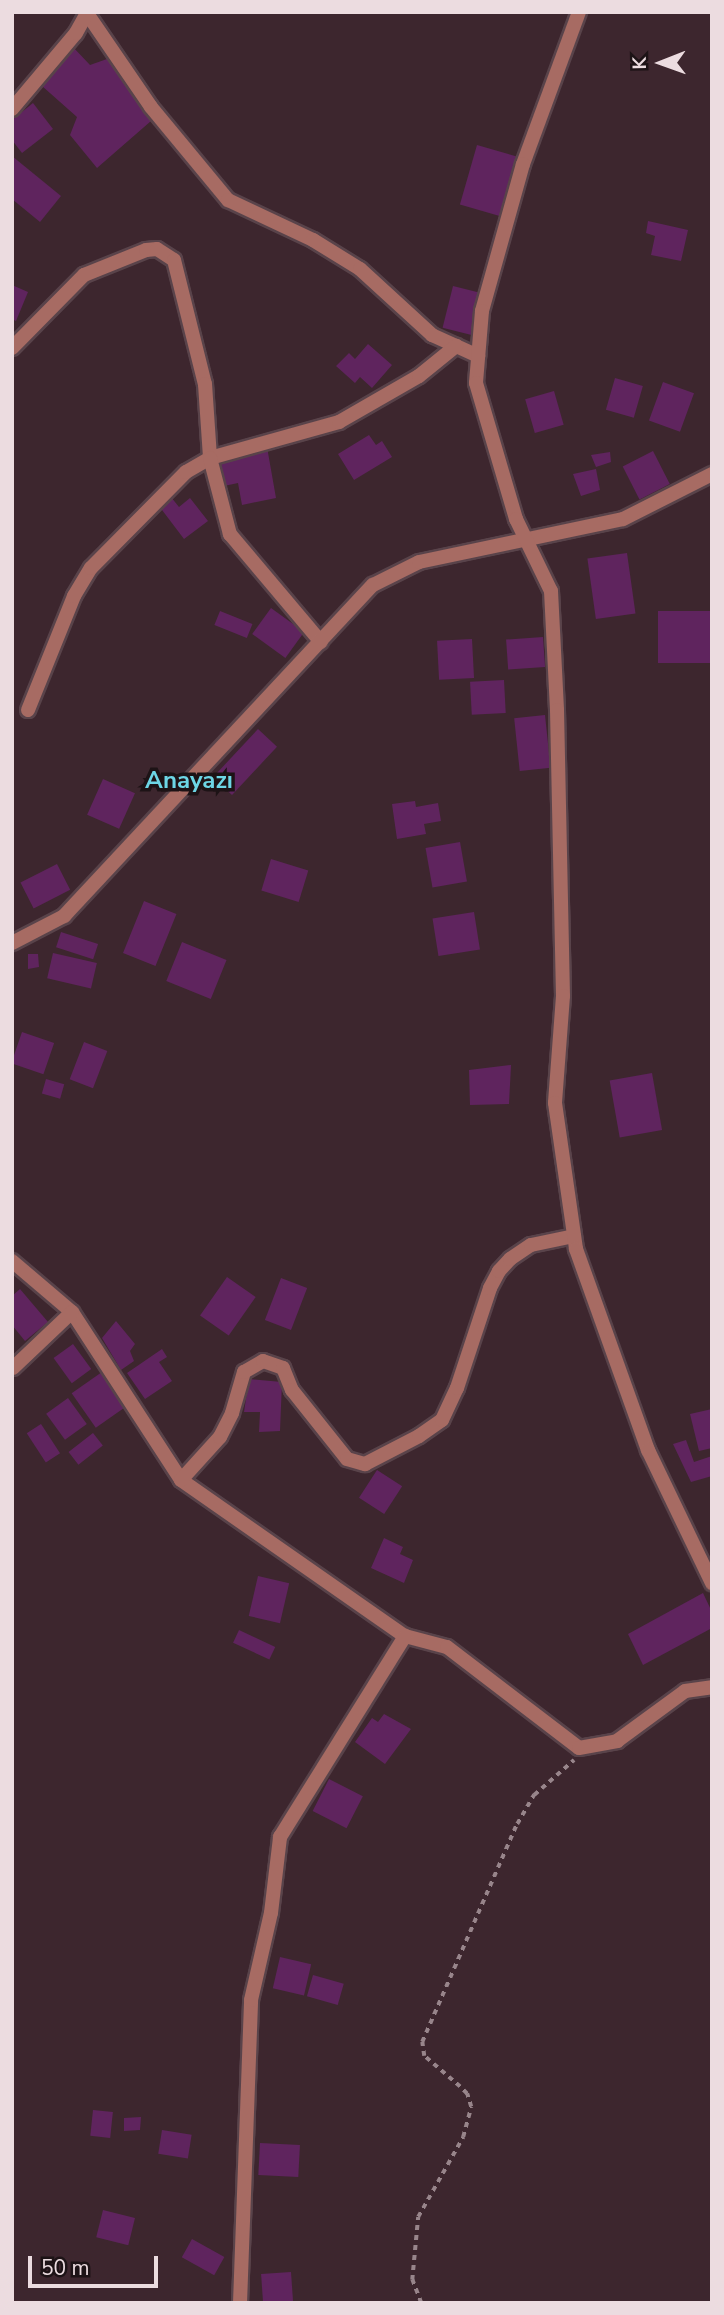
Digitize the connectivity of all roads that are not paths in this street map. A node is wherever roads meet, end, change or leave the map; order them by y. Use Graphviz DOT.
graph roads {
  1 [pos="86,12"];
  2 [pos="579,12"];
  3 [pos="12,109"];
  4 [pos="456,346"];
  5 [pos="12,348"];
  6 [pos="478,356"];
  7 [pos="209,458"];
  8 [pos="712,474"];
  9 [pos="526,538"];
  10 [pos="321,642"];
  11 [pos="28,710"];
  12 [pos="12,943"];
  13 [pos="574,1236"];
  14 [pos="12,1261"];
  15 [pos="72,1312"];
  16 [pos="13,1368"];
  17 [pos="181,1480"];
  18 [pos="712,1583"];
  19 [pos="405,1636"];
  20 [pos="712,1687"];
  21 [pos="240,2303"];
  1 -- 3 [label="street"];
  1 -- 4 [label="street"];
  2 -- 6 [label="street"];
  4 -- 6 [label="street"];
  4 -- 7 [label="street"];
  5 -- 7 [label="street"];
  6 -- 9 [label="street"];
  7 -- 10 [label="street"];
  7 -- 11 [label="street"];
  8 -- 9 [label="street"];
  9 -- 10 [label="street"];
  9 -- 13 [label="street"];
  10 -- 12 [label="street"];
  13 -- 17 [label="street"];
  13 -- 18 [label="street"];
  14 -- 15 [label="street"];
  15 -- 16 [label="street"];
  15 -- 17 [label="street"];
  17 -- 19 [label="street"];
  19 -- 20 [label="street"];
  19 -- 21 [label="street"];
}
